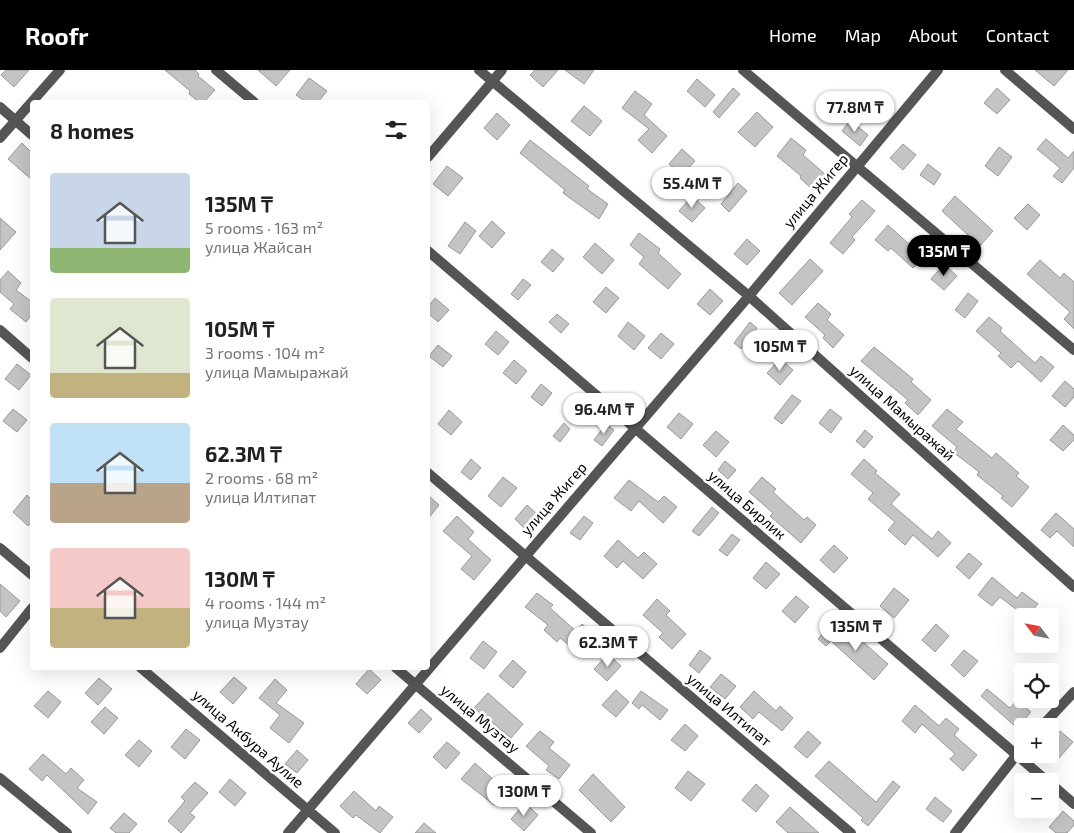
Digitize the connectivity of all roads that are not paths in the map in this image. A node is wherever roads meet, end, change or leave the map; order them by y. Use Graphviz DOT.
graph roads {
  1 [pos="60,70"];
  2 [pos="216,70"];
  3 [pos="479,70"];
  4 [pos="502,70"];
  5 [pos="743,70"];
  6 [pos="938,70"];
  7 [pos="1005,70"];
  8 [pos="492,81"];
  9 [pos="33,100"];
  10 [pos="252,100"];
  11 [pos="30,103"];
  12 [pos="0,107"];
  13 [pos="15,120"];
  14 [pos="1074,129"];
  15 [pos="30,133"];
  16 [pos="0,138"];
  17 [pos="430,155"];
  18 [pos="856,166"];
  19 [pos="430,253"];
  20 [pos="749,296"];
  21 [pos="0,330"];
  22 [pos="1074,350"];
  23 [pos="30,356"];
  24 [pos="635,429"];
  25 [pos="430,475"];
  26 [pos="0,548"];
  27 [pos="524,556"];
  28 [pos="30,573"];
  29 [pos="1074,587"];
  30 [pos="30,610"];
  31 [pos="0,648"];
  32 [pos="430,666"];
  33 [pos="143,670"];
  34 [pos="398,670"];
  35 [pos="427,670"];
  36 [pos="415,684"];
  37 [pos="1074,692"];
  38 [pos="1050,718"];
  39 [pos="1014,747"];
  40 [pos="1014,757"];
  41 [pos="1031,763"];
  42 [pos="1040,773"];
  43 [pos="0,778"];
  44 [pos="1059,791"];
  45 [pos="1074,804"];
  46 [pos="308,810"];
  47 [pos="67,833"];
  48 [pos="288,833"];
  49 [pos="335,833"];
  50 [pos="591,833"];
  51 [pos="852,833"];
  52 [pos="955,833"];
  1 -- 9 [label="street"];
  2 -- 10 [label="street"];
  3 -- 8 [label="street, улица Мамыражай"];
  4 -- 8 [label="street"];
  5 -- 18 [label="street"];
  6 -- 18 [label="street, улица Жигер"];
  7 -- 14 [label="street"];
  8 -- 17 [label="street"];
  8 -- 20 [label="street, улица Мамыражай"];
  11 -- 13 [label="street"];
  12 -- 13 [label="street"];
  13 -- 15 [label="street"];
  13 -- 16 [label="street"];
  18 -- 20 [label="street, улица Жигер"];
  18 -- 22 [label="street"];
  19 -- 24 [label="street, улица Бирлик"];
  20 -- 24 [label="street, улица Жигер"];
  20 -- 29 [label="street, улица Мамыражай"];
  21 -- 23 [label="street"];
  24 -- 27 [label="street, улица Жигер"];
  24 -- 39 [label="street, улица Бирлик"];
  25 -- 27 [label="street, улица Илтипат"];
  26 -- 28 [label="street"];
  27 -- 32 [label="street, улица Жигер"];
  27 -- 51 [label="street, улица Илтипат"];
  30 -- 31 [label="street"];
  33 -- 46 [label="street, улица Акбура Аулие"];
  34 -- 36 [label="street, улица Музтау"];
  35 -- 36 [label="street, улица Жигер"];
  36 -- 46 [label="street, улица Жигер"];
  36 -- 50 [label="street, улица Музтау"];
  37 -- 38 [label="street"];
  40 -- 52 [label="street"];
  41 -- 42 [label="street, улица Бирлик"];
  43 -- 47 [label="street"];
  44 -- 45 [label="street, улица Бирлик"];
  46 -- 48 [label="street, улица Жигер"];
  46 -- 49 [label="street, улица Акбура Аулие"];
}
